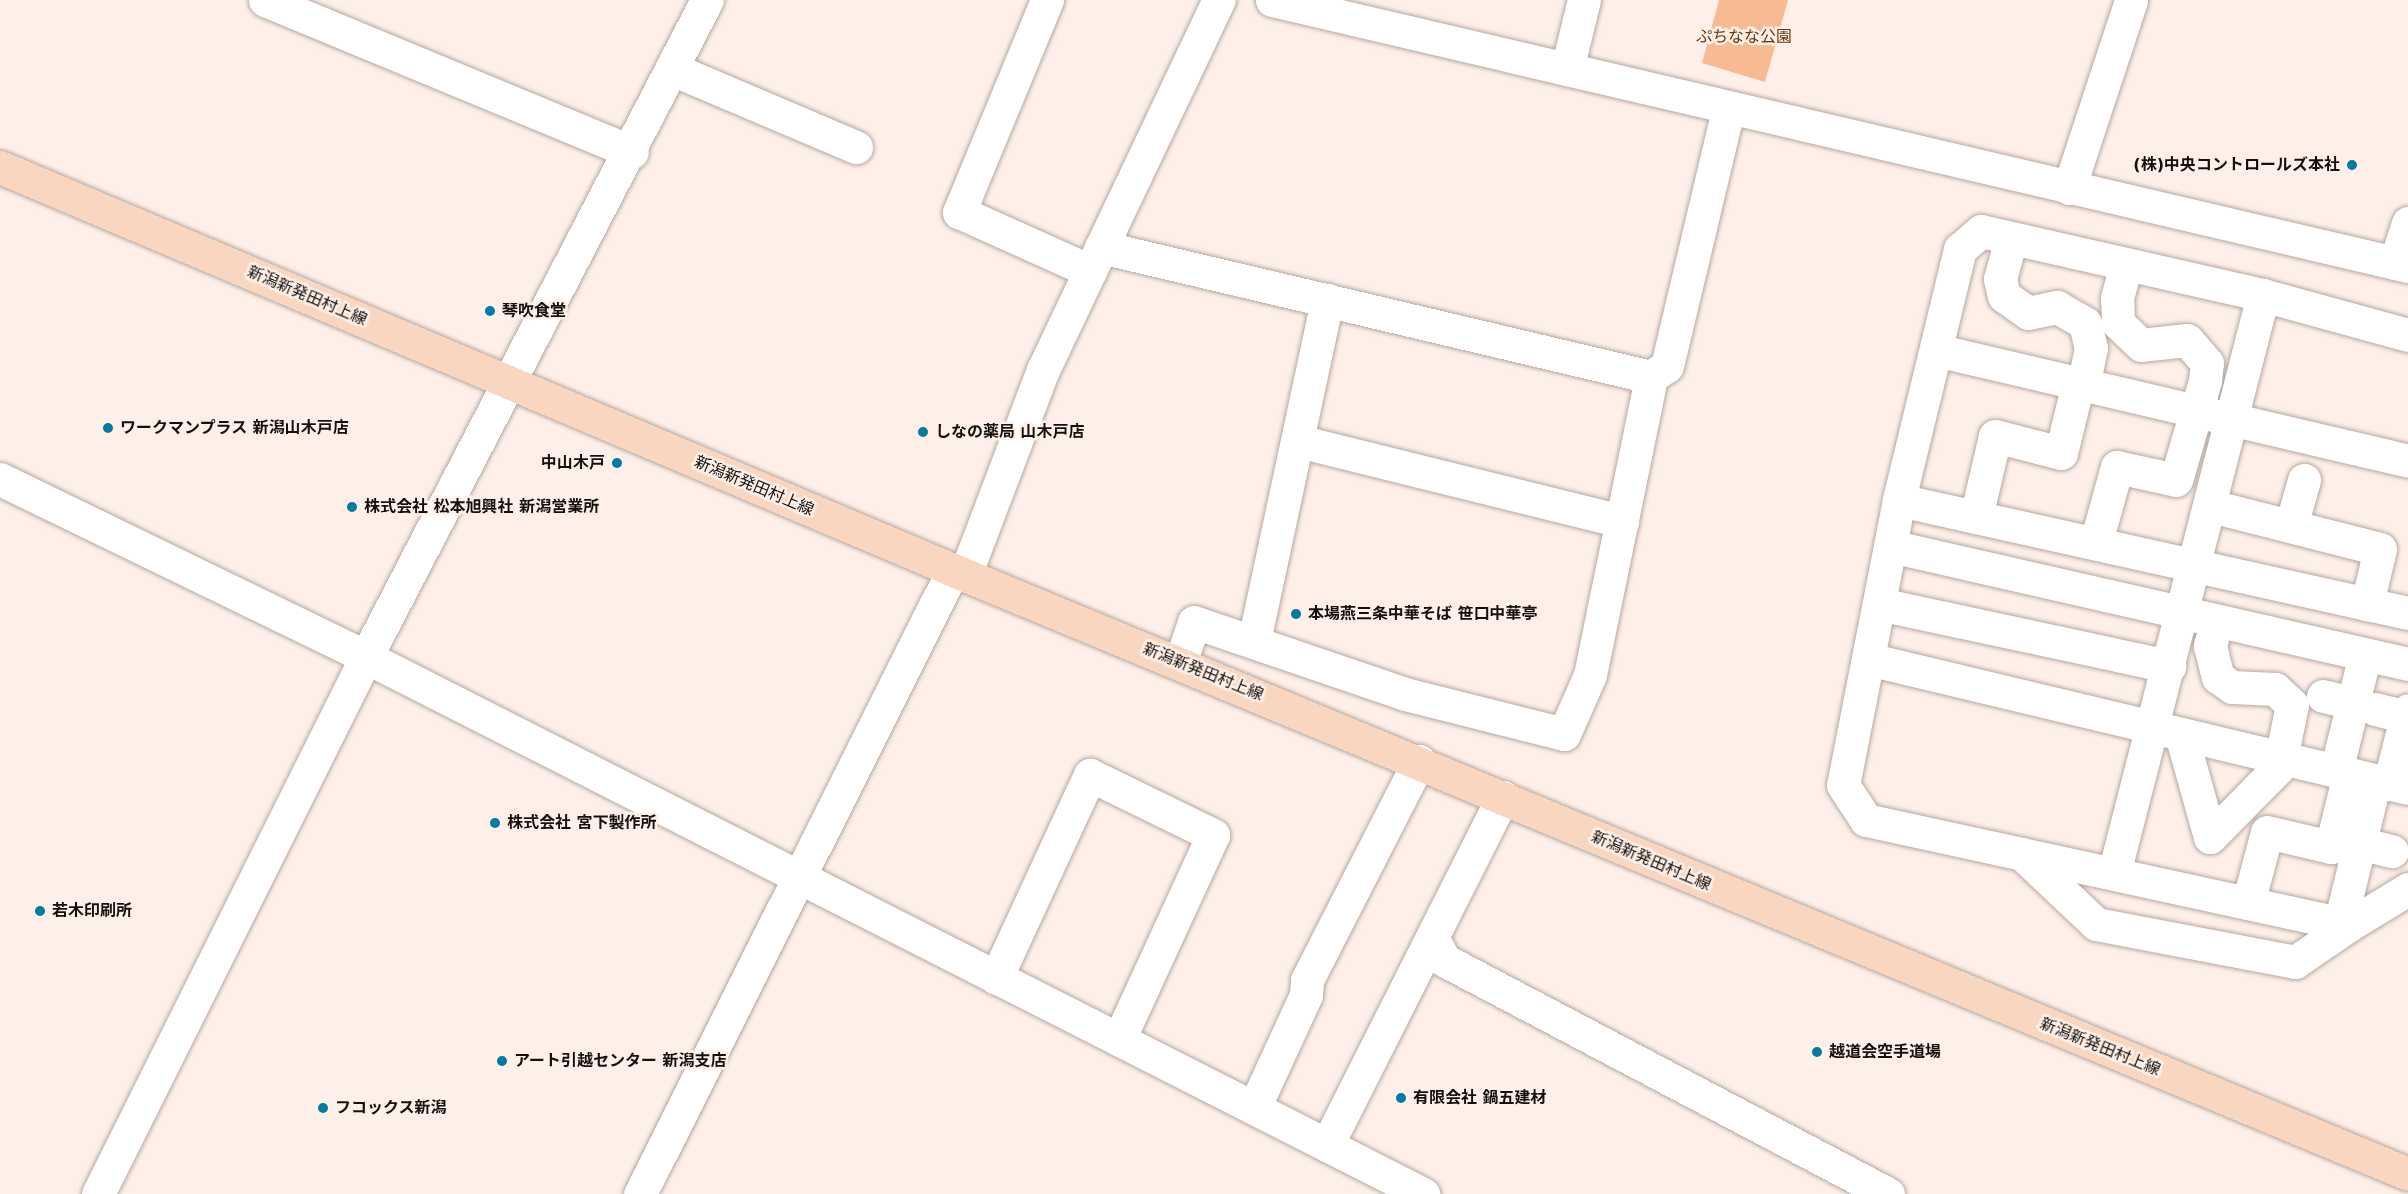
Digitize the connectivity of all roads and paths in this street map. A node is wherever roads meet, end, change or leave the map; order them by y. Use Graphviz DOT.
graph roads {
  1 [pos="265,0"];
  2 [pos="707,0"];
  3 [pos="1047,0"];
  4 [pos="1219,0"];
  5 [pos="1272,0"];
  6 [pos="1584,0"];
  7 [pos="2131,0"];
  8 [pos="672,69"];
  9 [pos="1567,69"];
  10 [pos="1728,109"];
  11 [pos="856,147"];
  12 [pos="632,152"];
  13 [pos="0,167"];
  14 [pos="2069,188"];
  15 [pos="2408,224"];
  16 [pos="2011,239"];
  17 [pos="1096,259"];
  18 [pos="2126,264"];
  19 [pos="2401,265"];
  20 [pos="2263,295"];
  21 [pos="1327,300"];
  22 [pos="2408,335"];
  23 [pos="1936,350"];
  24 [pos="1652,377"];
  25 [pos="511,382"];
  26 [pos="2081,385"];
  27 [pos="2195,413"];
  28 [pos="2232,421"];
  29 [pos="1298,441"];
  30 [pos="2408,461"];
  31 [pos="0,479"];
  32 [pos="2304,480"];
  33 [pos="1899,500"];
  34 [pos="2211,506"];
  35 [pos="1976,517"];
  36 [pos="1622,521"];
  37 [pos="2291,526"];
  38 [pos="2096,542"];
  39 [pos="1890,546"];
  40 [pos="2197,564"];
  41 [pos="959,573"];
  42 [pos="1879,604"];
  43 [pos="2367,604"];
  44 [pos="2184,614"];
  45 [pos="2408,614"];
  46 [pos="2217,621"];
  47 [pos="1254,641"];
  48 [pos="366,657"];
  49 [pos="1868,659"];
  50 [pos="1180,663"];
  51 [pos="2408,664"];
  52 [pos="2169,666"];
  53 [pos="2361,671"];
  54 [pos="2350,703"];
  55 [pos="2407,713"];
  56 [pos="2167,731"];
  57 [pos="2284,759"];
  58 [pos="1419,761"];
  59 [pos="2371,780"];
  60 [pos="1503,797"];
  61 [pos="2359,843"];
  62 [pos="2392,851"];
  63 [pos="2022,854"];
  64 [pos="2114,873"];
  65 [pos="798,876"];
  66 [pos="2408,889"];
  67 [pos="2248,903"];
  68 [pos="2344,924"];
  69 [pos="1432,937"];
  70 [pos="996,978"];
  71 [pos="1119,1040"];
  72 [pos="1254,1108"];
  73 [pos="1327,1145"];
  74 [pos="2408,1174"];
  75 [pos="98,1194"];
  76 [pos="640,1194"];
  77 [pos="1423,1194"];
  78 [pos="1888,1194"];
  1 -- 12 [label="street"];
  2 -- 8 [label="street"];
  3 -- 17 [label="street"];
  4 -- 17 [label="street"];
  5 -- 9 [label="street"];
  6 -- 9 [label="street"];
  7 -- 14 [label="street"];
  8 -- 11 [label="street"];
  8 -- 12 [label="street"];
  9 -- 10 [label="street"];
  10 -- 14 [label="street"];
  10 -- 24 [label="street"];
  12 -- 25 [label="street"];
  13 -- 25 [label="main road, 新潟新発田村上線"];
  14 -- 19 [label="street"];
  15 -- 19 [label="street"];
  16 -- 18 [label="street"];
  16 -- 23 [label="street"];
  16 -- 26 [label="street"];
  17 -- 21 [label="street"];
  17 -- 41 [label="street"];
  18 -- 20 [label="street"];
  18 -- 27 [label="street"];
  20 -- 22 [label="street"];
  20 -- 28 [label="street"];
  21 -- 24 [label="street"];
  21 -- 29 [label="street"];
  23 -- 26 [label="street"];
  23 -- 33 [label="street"];
  24 -- 36 [label="street"];
  25 -- 41 [label="main road, 新潟新発田村上線"];
  25 -- 48 [label="street"];
  26 -- 27 [label="street"];
  26 -- 35 [label="street"];
  27 -- 28 [label="street"];
  27 -- 38 [label="street"];
  28 -- 30 [label="street"];
  28 -- 34 [label="street"];
  29 -- 36 [label="street"];
  29 -- 47 [label="street"];
  31 -- 48 [label="street"];
  32 -- 37 [label="street"];
  33 -- 35 [label="street"];
  33 -- 39 [label="street"];
  34 -- 37 [label="street"];
  34 -- 40 [label="street"];
  35 -- 38 [label="street"];
  36 -- 47 [label="street"];
  37 -- 43 [label="street"];
  38 -- 40 [label="street"];
  39 -- 42 [label="street"];
  39 -- 44 [label="street"];
  40 -- 43 [label="street"];
  40 -- 44 [label="street"];
  41 -- 50 [label="main road, 新潟新発田村上線"];
  41 -- 65 [label="street"];
  42 -- 49 [label="street"];
  42 -- 52 [label="street"];
  43 -- 45 [label="street"];
  44 -- 46 [label="street"];
  44 -- 52 [label="street"];
  46 -- 51 [label="street"];
  46 -- 57 [label="street"];
  47 -- 50 [label="street"];
  48 -- 65 [label="street"];
  48 -- 75 [label="street"];
  49 -- 56 [label="street"];
  49 -- 63 [label="street"];
  50 -- 58 [label="main road, 新潟新発田村上線"];
  52 -- 56 [label="street"];
  53 -- 54 [label="street"];
  54 -- 55 [label="street"];
  54 -- 59 [label="street"];
  55 -- 59 [label="street"];
  56 -- 57 [label="street"];
  56 -- 57 [label="street"];
  56 -- 64 [label="street"];
  57 -- 59 [label="street"];
  58 -- 60 [label="main road, 新潟新発田村上線"];
  58 -- 72 [label="street"];
  59 -- 61 [label="street"];
  59 -- 67 [label="street"];
  60 -- 69 [label="street"];
  60 -- 74 [label="main road, 新潟新発田村上線"];
  61 -- 62 [label="street"];
  61 -- 68 [label="street"];
  63 -- 64 [label="street"];
  63 -- 68 [label="street"];
  64 -- 67 [label="street"];
  65 -- 70 [label="street"];
  65 -- 76 [label="street"];
  66 -- 68 [label="street"];
  67 -- 68 [label="street"];
  69 -- 73 [label="street"];
  69 -- 78 [label="street"];
  70 -- 71 [label="street"];
  70 -- 71 [label="street"];
  71 -- 72 [label="street"];
  72 -- 73 [label="street"];
  73 -- 77 [label="street"];
}
